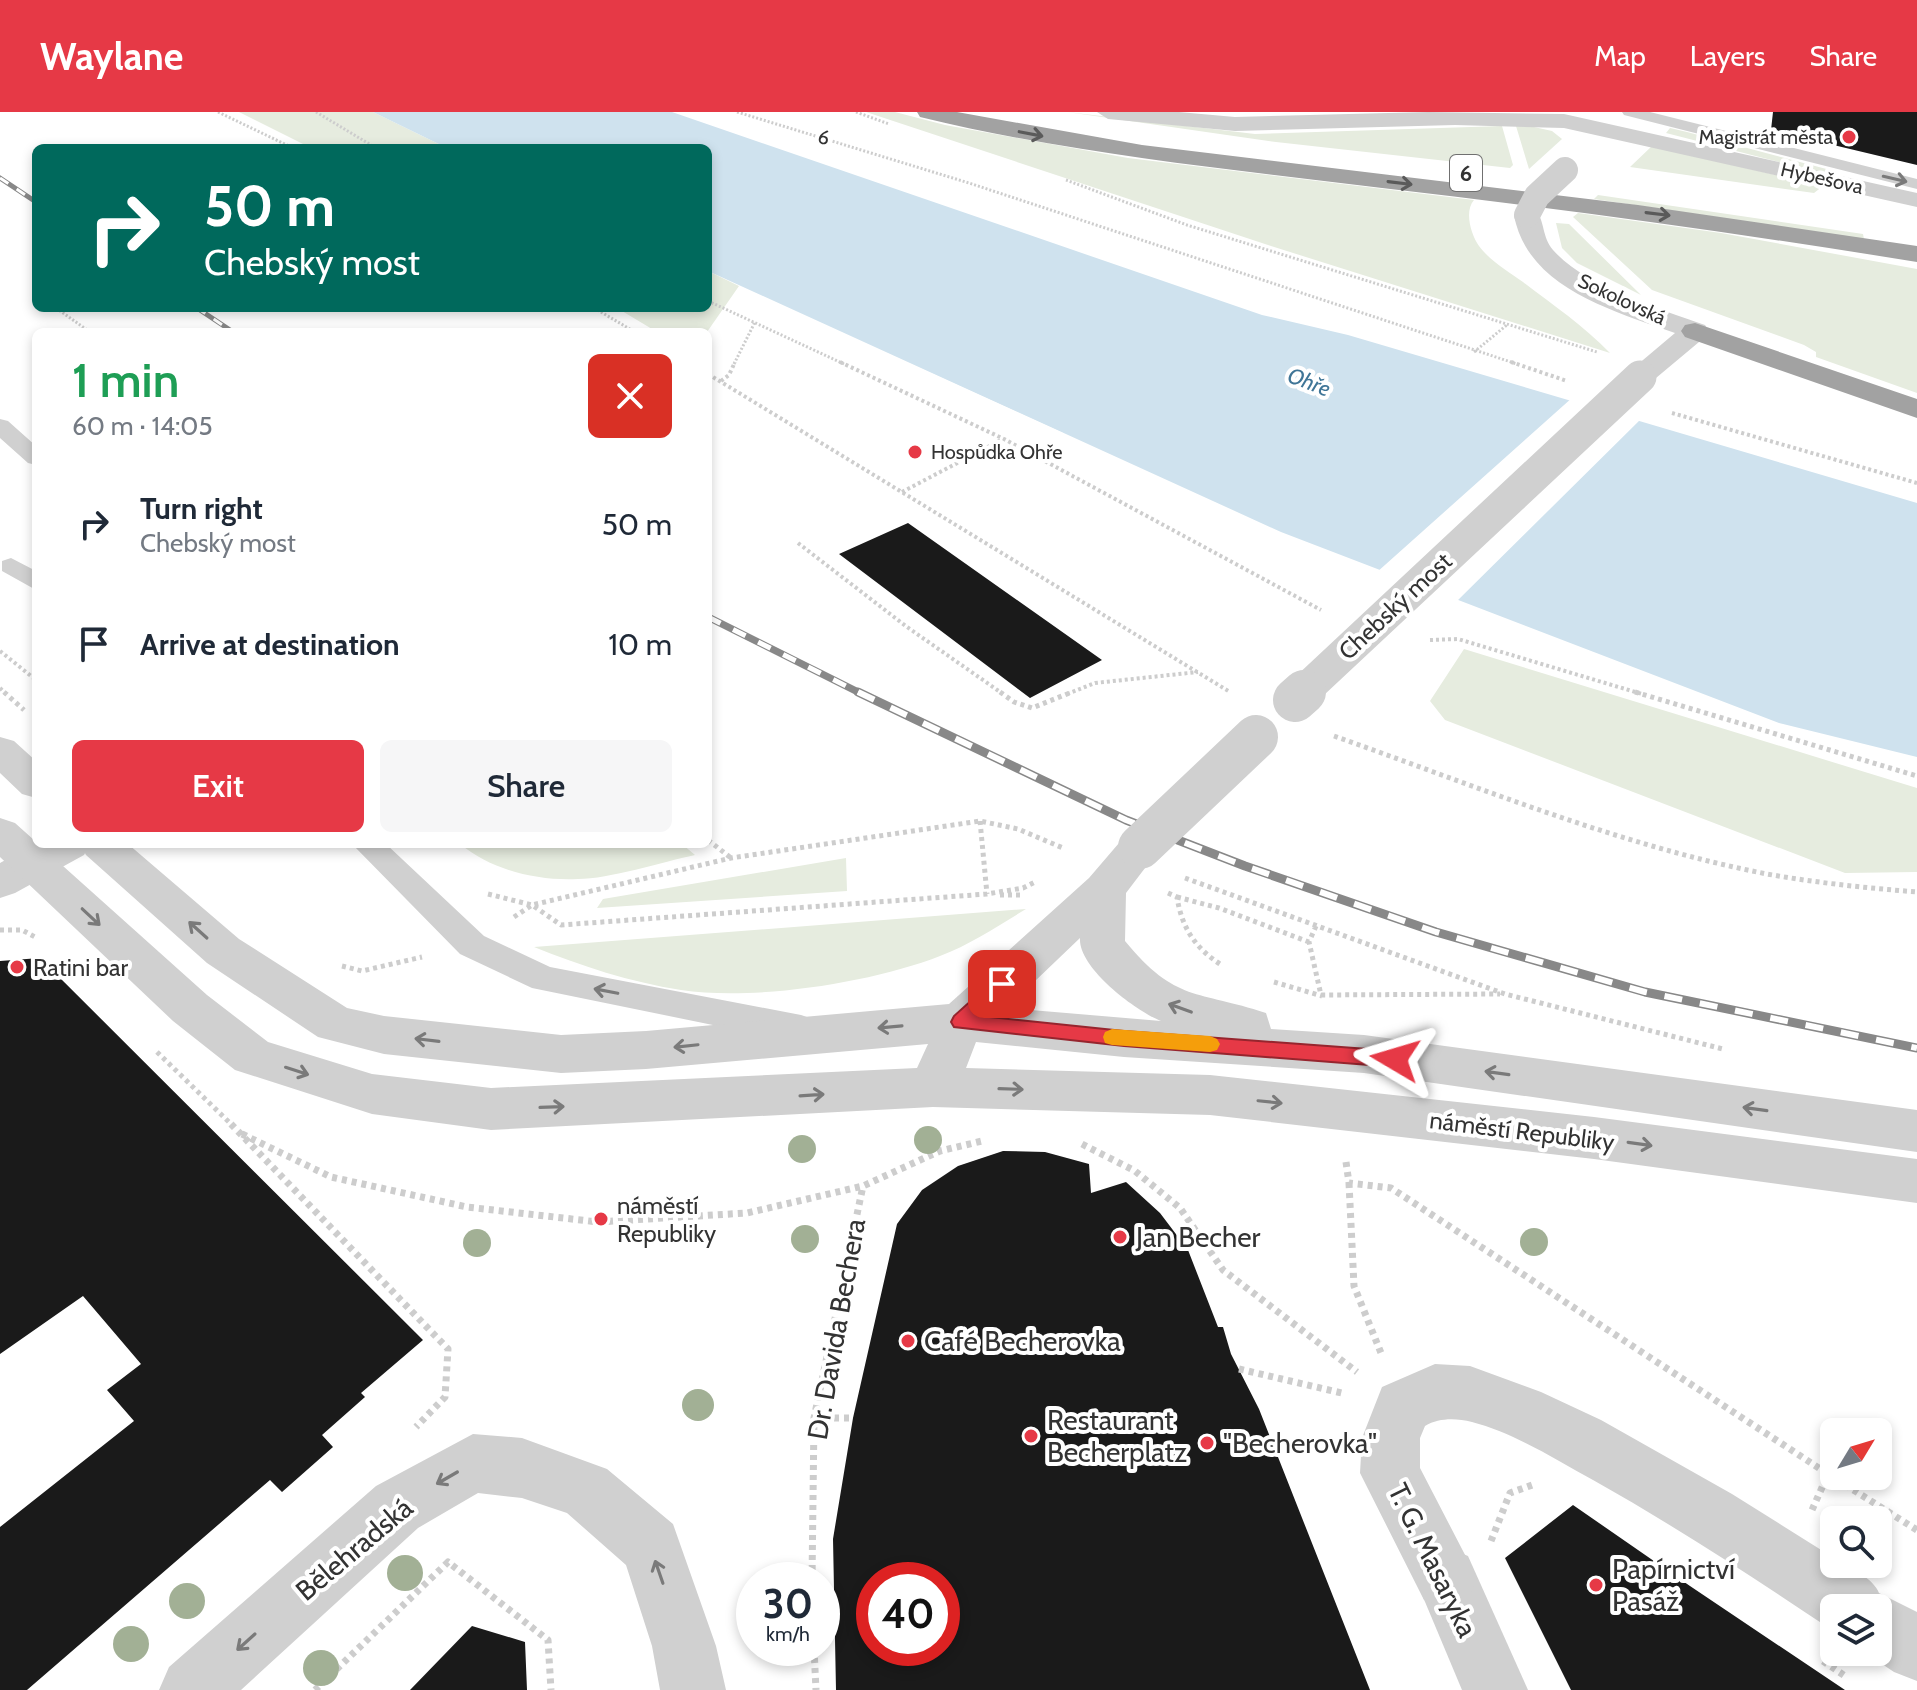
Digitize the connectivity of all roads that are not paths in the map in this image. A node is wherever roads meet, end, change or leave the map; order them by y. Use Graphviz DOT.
graph roads {
  1 [pos="928,112"];
  2 [pos="1015,112"];
  3 [pos="1108,112"];
  4 [pos="1630,112"];
  5 [pos="1228,118"];
  6 [pos="1606,121"];
  7 [pos="1917,184"];
  8 [pos="1917,200"];
  9 [pos="1748,227"];
  10 [pos="1917,234"];
  11 [pos="1917,254"];
  12 [pos="1917,263"];
  13 [pos="1695,331"];
  14 [pos="1917,409"];
  15 [pos="0,426"];
  16 [pos="32,454"];
  17 [pos="11,566"];
  18 [pos="32,579"];
  19 [pos="0,750"];
  20 [pos="32,780"];
  21 [pos="106,848"];
  22 [pos="371,848"];
  23 [pos="26,856"];
  24 [pos="1104,889"];
  25 [pos="961,1022"];
  26 [pos="819,1033"];
  27 [pos="1364,1054"];
  28 [pos="933,1087"];
  29 [pos="1917,1131"];
  30 [pos="1917,1181"];
  31 [pos="1833,1594"];
  32 [pos="1892,1633"];
  33 [pos="1917,1649"];
  34 [pos="688,1668"];
  35 [pos="192,1690"];
  36 [pos="1495,1690"];
  1 -- 9 [label="highway, 6, one-way"];
  2 -- 10 [label="highway, 6"];
  3 -- 5 [label="street, Hybešova"];
  4 -- 7 [label="lane, one-way"];
  5 -- 6 [label="street, Hybešova"];
  6 -- 8 [label="street, Hybešova"];
  6 -- 13 [label="street, Sokolovská, bridge"];
  9 -- 11 [label="highway, 6"];
  9 -- 12 [label="highway"];
  13 -- 14 [label="highway"];
  13 -- 24 [label="street, Chebský most, bridge"];
  15 -- 16 [label="lane"];
  17 -- 18 [label="lane"];
  19 -- 20 [label="street"];
  26 -- 21 [label="street, one-way"];
  26 -- 22 [label="lane, one-way"];
  23 -- 28 [label="street, náměstí Republiky, one-way"];
  24 -- 25 [label="street, Chebský most"];
  27 -- 24 [label="street, one-way"];
  25 -- 26 [label="street, one-way"];
  25 -- 27 [label="street"];
  25 -- 28 [label="street"];
  29 -- 27 [label="street, one-way"];
  28 -- 30 [label="street, náměstí Republiky, one-way"];
  31 -- 36 [label="street, T. G. Masaryka"];
  32 -- 33 [label="street"];
  34 -- 35 [label="street, Bělehradská, one-way"];
}
